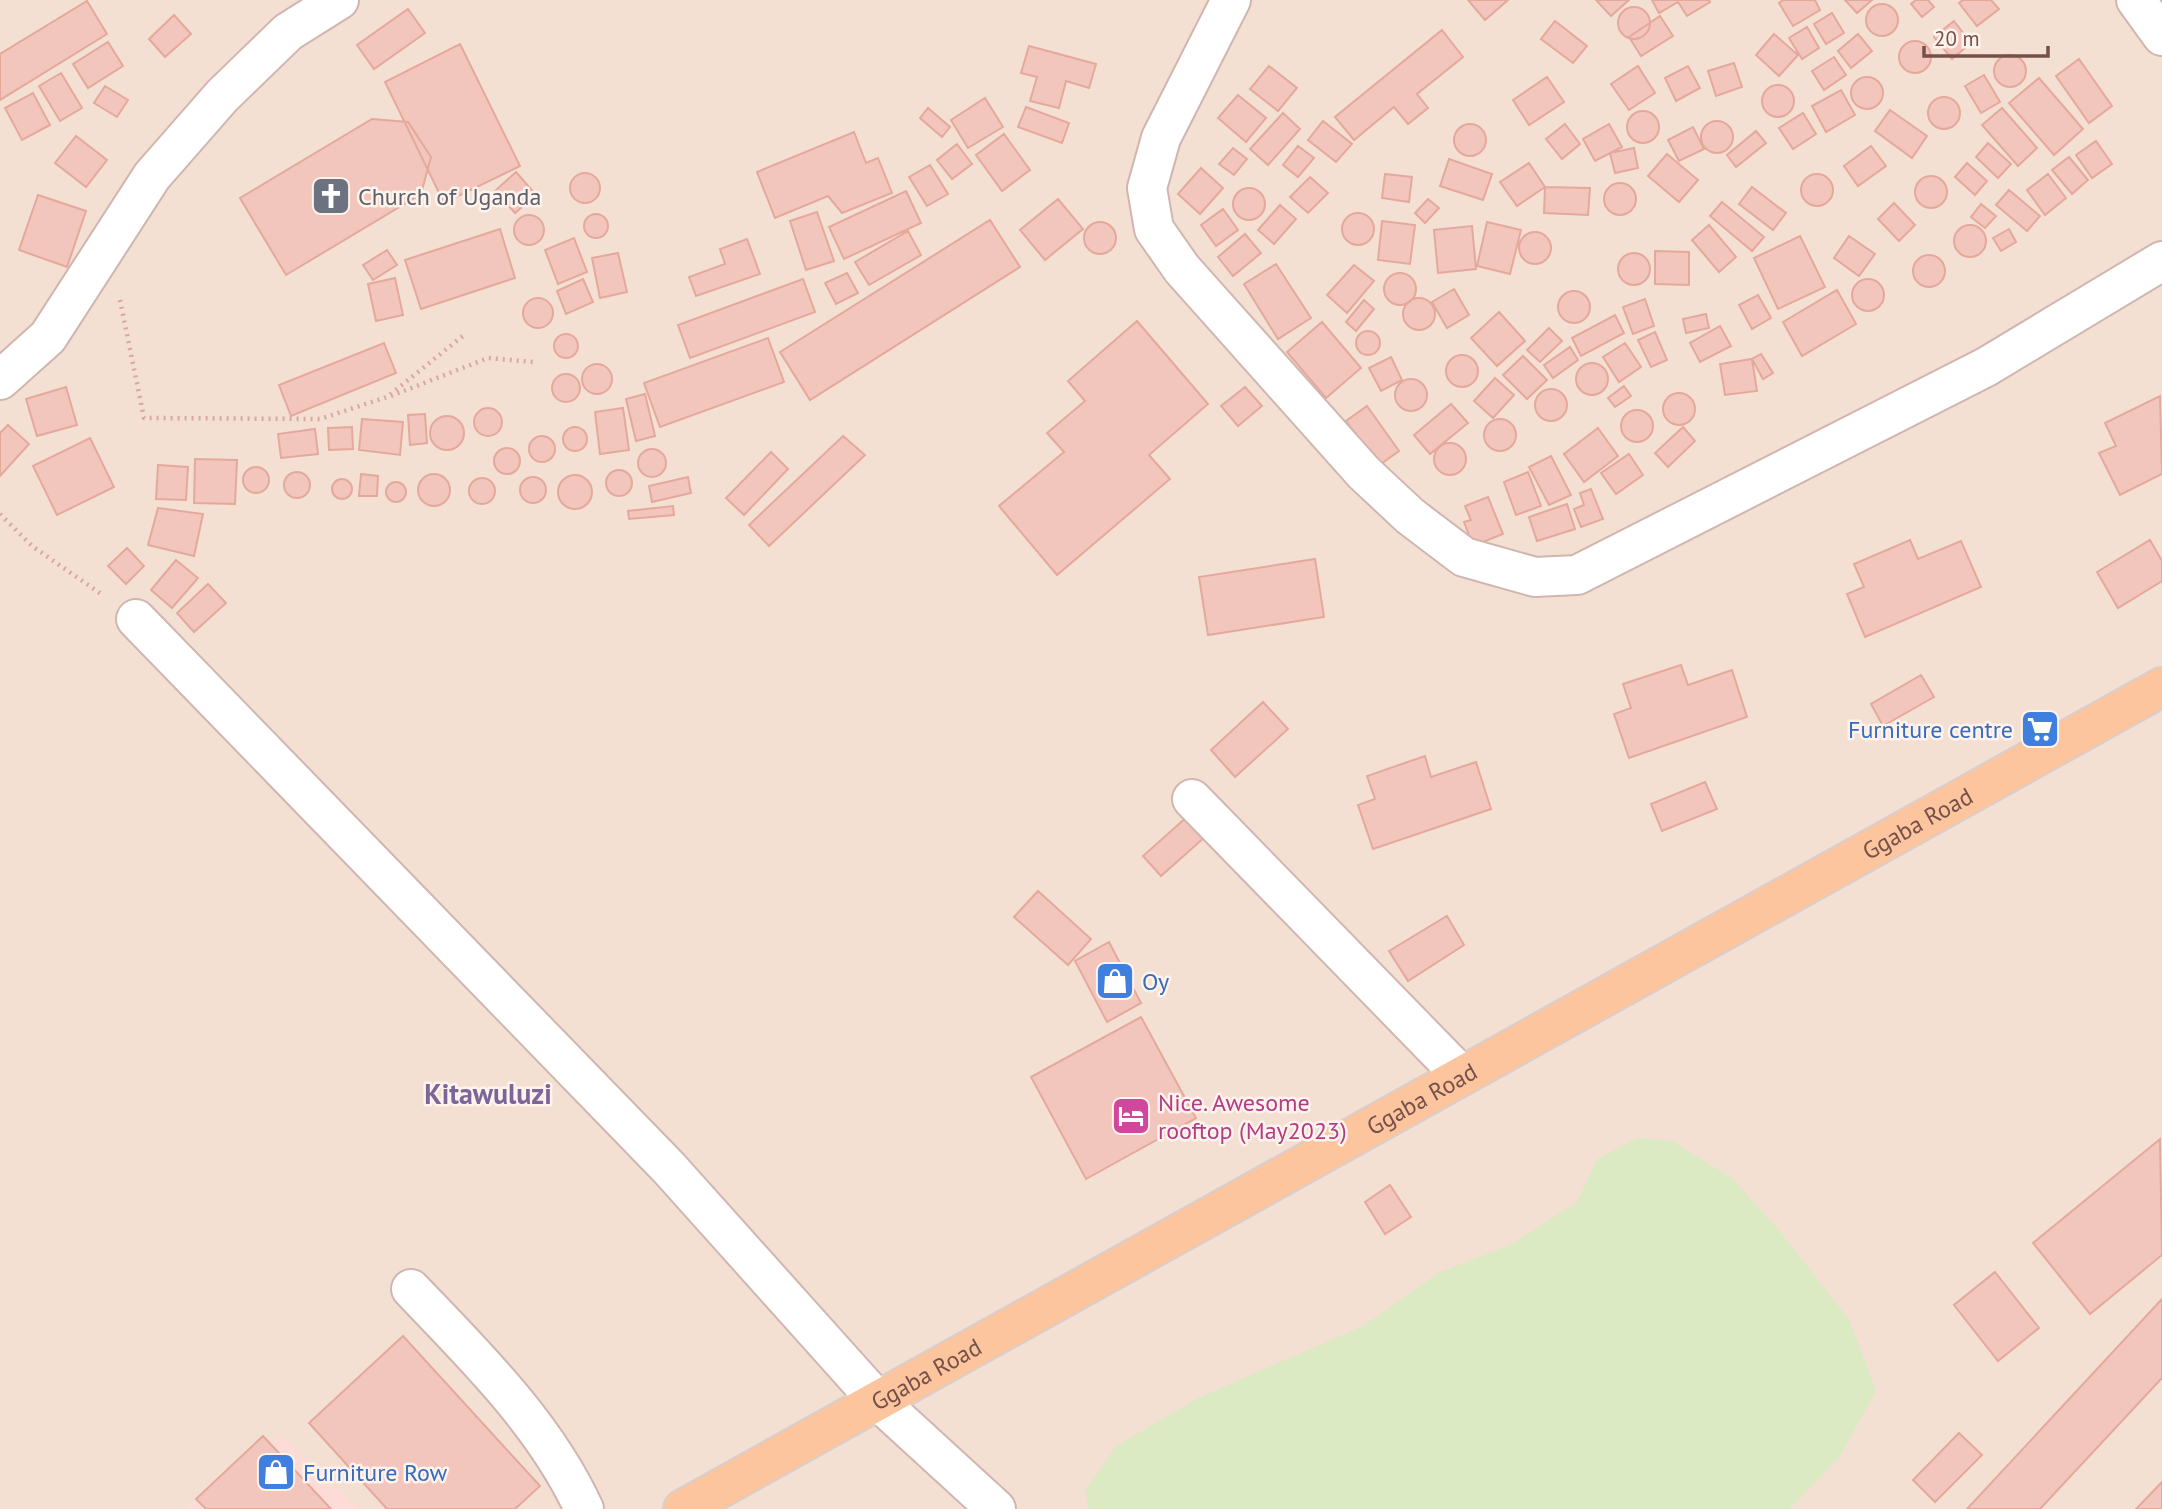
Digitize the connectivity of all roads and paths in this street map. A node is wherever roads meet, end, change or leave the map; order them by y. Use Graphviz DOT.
graph roads {
  1 [pos="339,0"];
  2 [pos="1231,0"];
  3 [pos="2136,0"];
  4 [pos="2162,36"];
  5 [pos="108,241"];
  6 [pos="2162,261"];
  7 [pos="464,335"];
  8 [pos="533,362"];
  9 [pos="0,380"];
  10 [pos="387,397"];
  11 [pos="0,514"];
  12 [pos="136,618"];
  13 [pos="2162,687"];
  14 [pos="1192,799"];
  15 [pos="1461,1075"];
  16 [pos="411,1289"];
  17 [pos="877,1400"];
  18 [pos="584,1509"];
  19 [pos="683,1509"];
  20 [pos="996,1509"];
  1 -- 5 [label="street"];
  2 -- 6 [label="street"];
  3 -- 4 [label="street"];
  5 -- 9 [label="street"];
  5 -- 10 [label="path"];
  7 -- 10 [label="path"];
  8 -- 10 [label="path"];
  11 -- 12 [label="path"];
  12 -- 17 [label="street"];
  13 -- 15 [label="main road, Ggaba Road"];
  14 -- 15 [label="street"];
  15 -- 17 [label="main road, Ggaba Road"];
  16 -- 18 [label="street"];
  17 -- 19 [label="main road, Ggaba Road"];
  17 -- 20 [label="street"];
}
